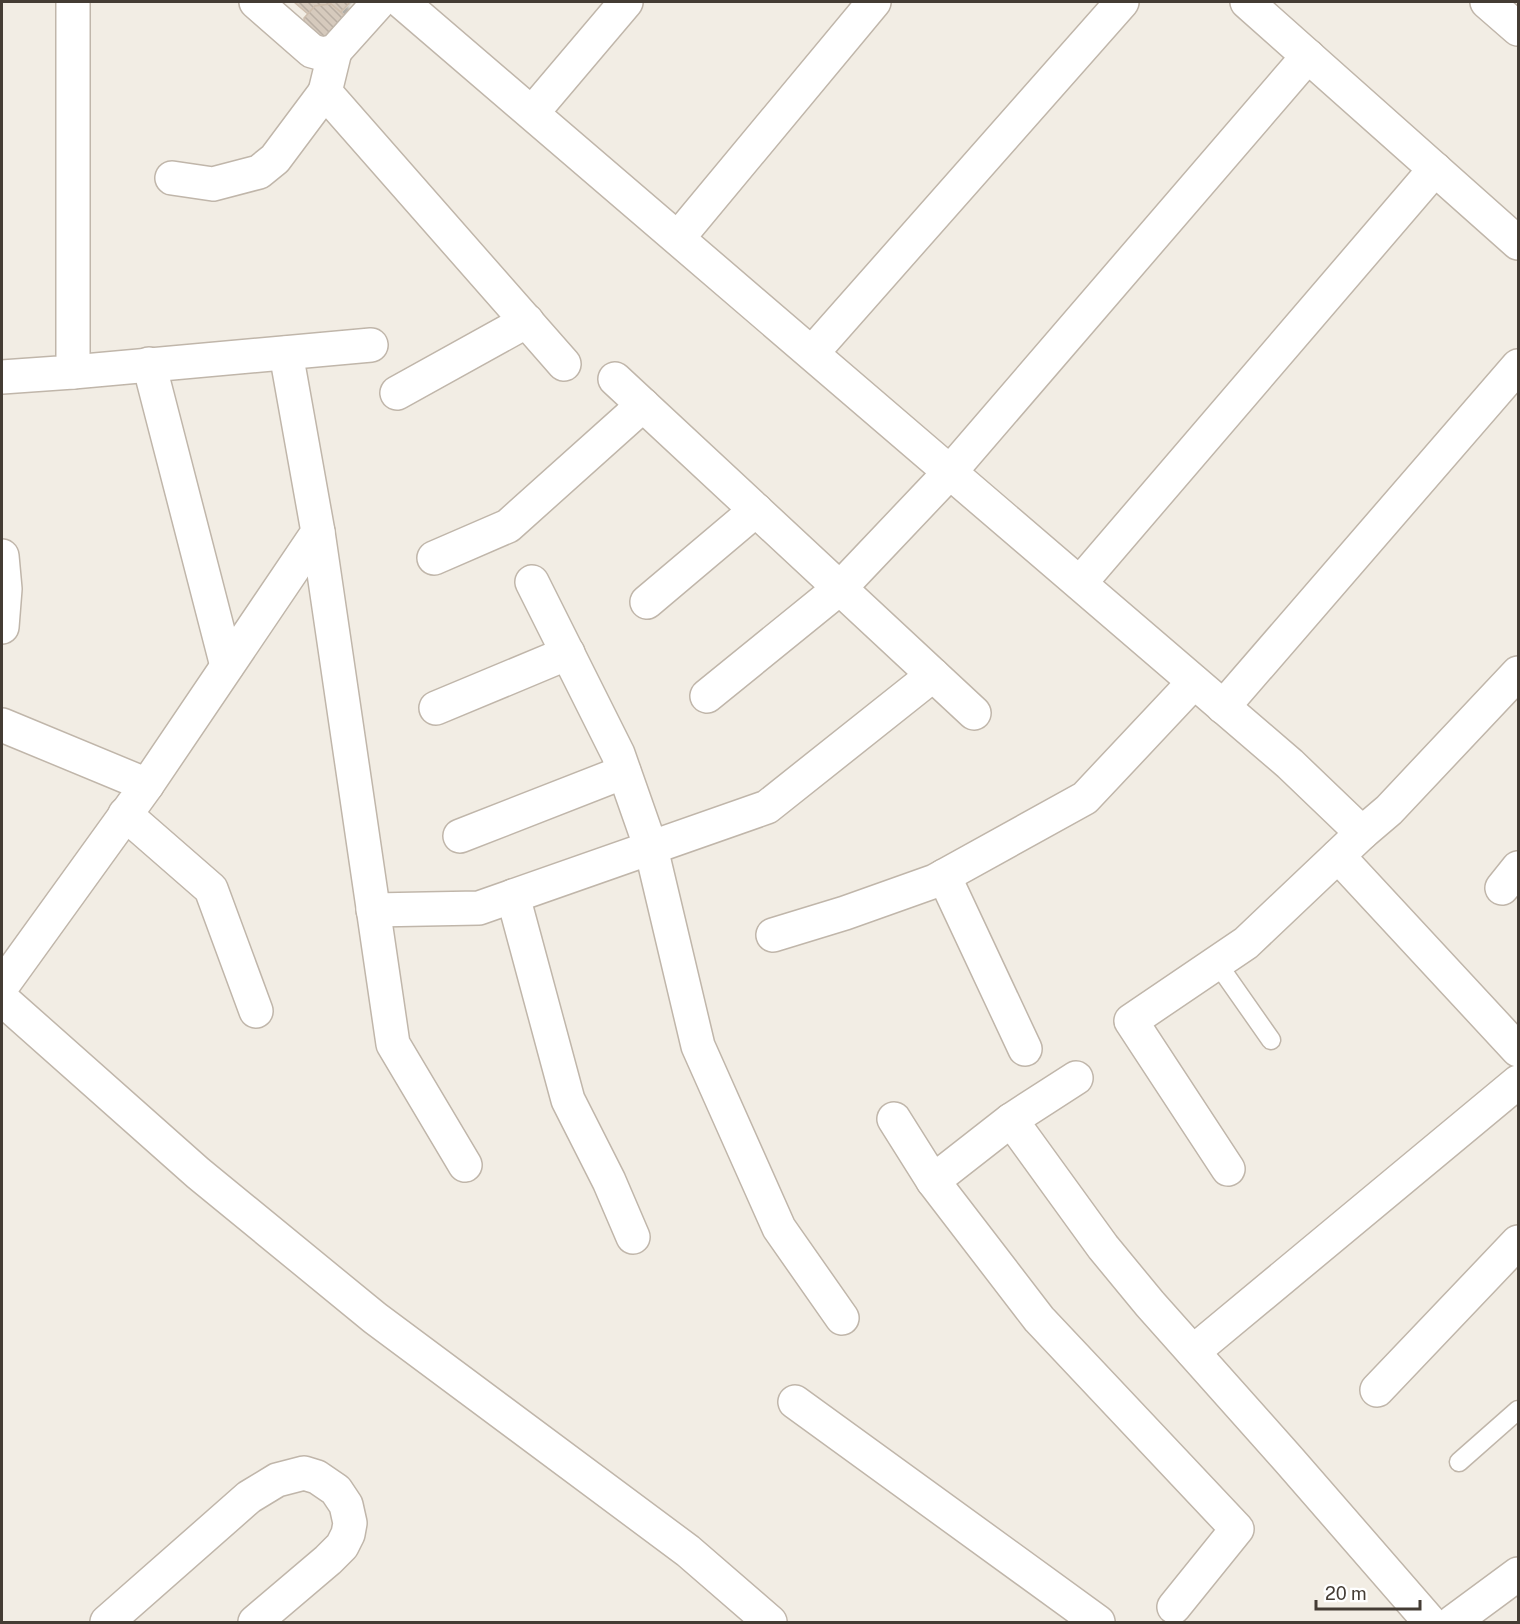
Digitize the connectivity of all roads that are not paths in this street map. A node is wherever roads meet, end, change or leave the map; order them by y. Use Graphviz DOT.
graph roads {
  1 [pos="73,2"];
  2 [pos="256,2"];
  3 [pos="379,2"];
  4 [pos="402,2"];
  5 [pos="626,2"];
  6 [pos="874,2"];
  7 [pos="1122,2"];
  8 [pos="1247,2"];
  9 [pos="1487,2"];
  10 [pos="1518,29"];
  11 [pos="335,51"];
  12 [pos="1308,56"];
  13 [pos="325,92"];
  14 [pos="532,113"];
  15 [pos="1435,169"];
  16 [pos="172,178"];
  17 [pos="678,238"];
  18 [pos="1518,243"];
  19 [pos="527,321"];
  20 [pos="371,345"];
  21 [pos="286,352"];
  22 [pos="812,353"];
  23 [pos="149,364"];
  24 [pos="564,364"];
  25 [pos="1518,366"];
  26 [pos="73,372"];
  27 [pos="2,377"];
  28 [pos="615,379"];
  29 [pos="397,393"];
  30 [pos="643,405"];
  31 [pos="950,472"];
  32 [pos="756,510"];
  33 [pos="318,532"];
  34 [pos="2,556"];
  35 [pos="434,558"];
  36 [pos="532,582"];
  37 [pos="1080,583"];
  38 [pos="840,588"];
  39 [pos="647,602"];
  40 [pos="2,627"];
  41 [pos="568,653"];
  42 [pos="227,666"];
  43 [pos="1518,673"];
  44 [pos="933,675"];
  45 [pos="1194,682"];
  46 [pos="707,696"];
  47 [pos="1223,707"];
  48 [pos="436,708"];
  49 [pos="974,713"];
  50 [pos="2,725"];
  51 [pos="624,772"];
  52 [pos="147,784"];
  53 [pos="125,814"];
  54 [pos="1362,833"];
  55 [pos="460,836"];
  56 [pos="651,848"];
  57 [pos="1338,856"];
  58 [pos="944,876"];
  59 [pos="513,896"];
  60 [pos="373,910"];
  61 [pos="773,935"];
  62 [pos="1217,963"];
  63 [pos="2,986"];
  64 [pos="2,999"];
  65 [pos="256,1011"];
  66 [pos="1270,1040"];
  67 [pos="1025,1049"];
  68 [pos="1518,1050"];
  69 [pos="1076,1078"];
  70 [pos="1518,1082"];
  71 [pos="894,1119"];
  72 [pos="1011,1120"];
  73 [pos="465,1165"];
  74 [pos="1228,1169"];
  75 [pos="933,1181"];
  76 [pos="633,1237"];
  77 [pos="1518,1242"];
  78 [pos="842,1318"];
  79 [pos="1193,1352"];
  80 [pos="1377,1390"];
  81 [pos="795,1402"];
  82 [pos="1518,1410"];
  83 [pos="1459,1462"];
  84 [pos="1518,1574"];
  85 [pos="1174,1608"];
  86 [pos="107,1623"];
  87 [pos="255,1623"];
  88 [pos="770,1623"];
  89 [pos="1098,1623"];
  90 [pos="1430,1623"];
  91 [pos="1453,1623"];
  1 -- 26 [label="street"];
  2 -- 11 [label="street"];
  3 -- 11 [label="street"];
  4 -- 14 [label="street"];
  5 -- 14 [label="street"];
  6 -- 17 [label="street"];
  7 -- 22 [label="street"];
  8 -- 12 [label="street"];
  9 -- 10 [label="street"];
  11 -- 13 [label="street"];
  12 -- 15 [label="street"];
  12 -- 31 [label="street"];
  13 -- 16 [label="street"];
  13 -- 19 [label="street"];
  14 -- 17 [label="street"];
  15 -- 18 [label="street"];
  15 -- 37 [label="street"];
  17 -- 22 [label="street"];
  19 -- 24 [label="street"];
  19 -- 29 [label="street"];
  20 -- 21 [label="street"];
  21 -- 23 [label="street"];
  21 -- 33 [label="street"];
  22 -- 31 [label="street"];
  23 -- 26 [label="street"];
  23 -- 42 [label="street"];
  25 -- 47 [label="street"];
  26 -- 27 [label="street"];
  28 -- 30 [label="street"];
  30 -- 32 [label="street"];
  30 -- 35 [label="street"];
  31 -- 37 [label="street"];
  31 -- 38 [label="street"];
  32 -- 38 [label="street"];
  32 -- 39 [label="street"];
  33 -- 42 [label="street"];
  33 -- 60 [label="street"];
  34 -- 40 [label="street"];
  36 -- 41 [label="street"];
  37 -- 45 [label="street"];
  38 -- 44 [label="street"];
  38 -- 46 [label="street"];
  41 -- 48 [label="street"];
  41 -- 51 [label="street"];
  42 -- 52 [label="street"];
  43 -- 54 [label="street"];
  44 -- 49 [label="street"];
  44 -- 56 [label="street"];
  45 -- 47 [label="street"];
  45 -- 58 [label="street"];
  47 -- 54 [label="street"];
  50 -- 52 [label="street"];
  51 -- 55 [label="street"];
  51 -- 56 [label="street"];
  52 -- 53 [label="street"];
  53 -- 63 [label="street"];
  53 -- 65 [label="street"];
  54 -- 57 [label="street"];
  56 -- 59 [label="street"];
  56 -- 78 [label="street"];
  57 -- 62 [label="street"];
  57 -- 68 [label="street"];
  58 -- 61 [label="street"];
  58 -- 67 [label="street"];
  59 -- 60 [label="street"];
  59 -- 76 [label="street"];
  60 -- 73 [label="street"];
  62 -- 66 [label="lane"];
  62 -- 74 [label="street"];
  64 -- 88 [label="street"];
  69 -- 72 [label="street"];
  70 -- 79 [label="street"];
  71 -- 75 [label="street"];
  72 -- 75 [label="street"];
  72 -- 79 [label="street"];
  75 -- 85 [label="street"];
  77 -- 80 [label="street"];
  79 -- 90 [label="street"];
  81 -- 89 [label="street"];
  82 -- 83 [label="lane"];
  84 -- 91 [label="street"];
  86 -- 87 [label="street"];
}
